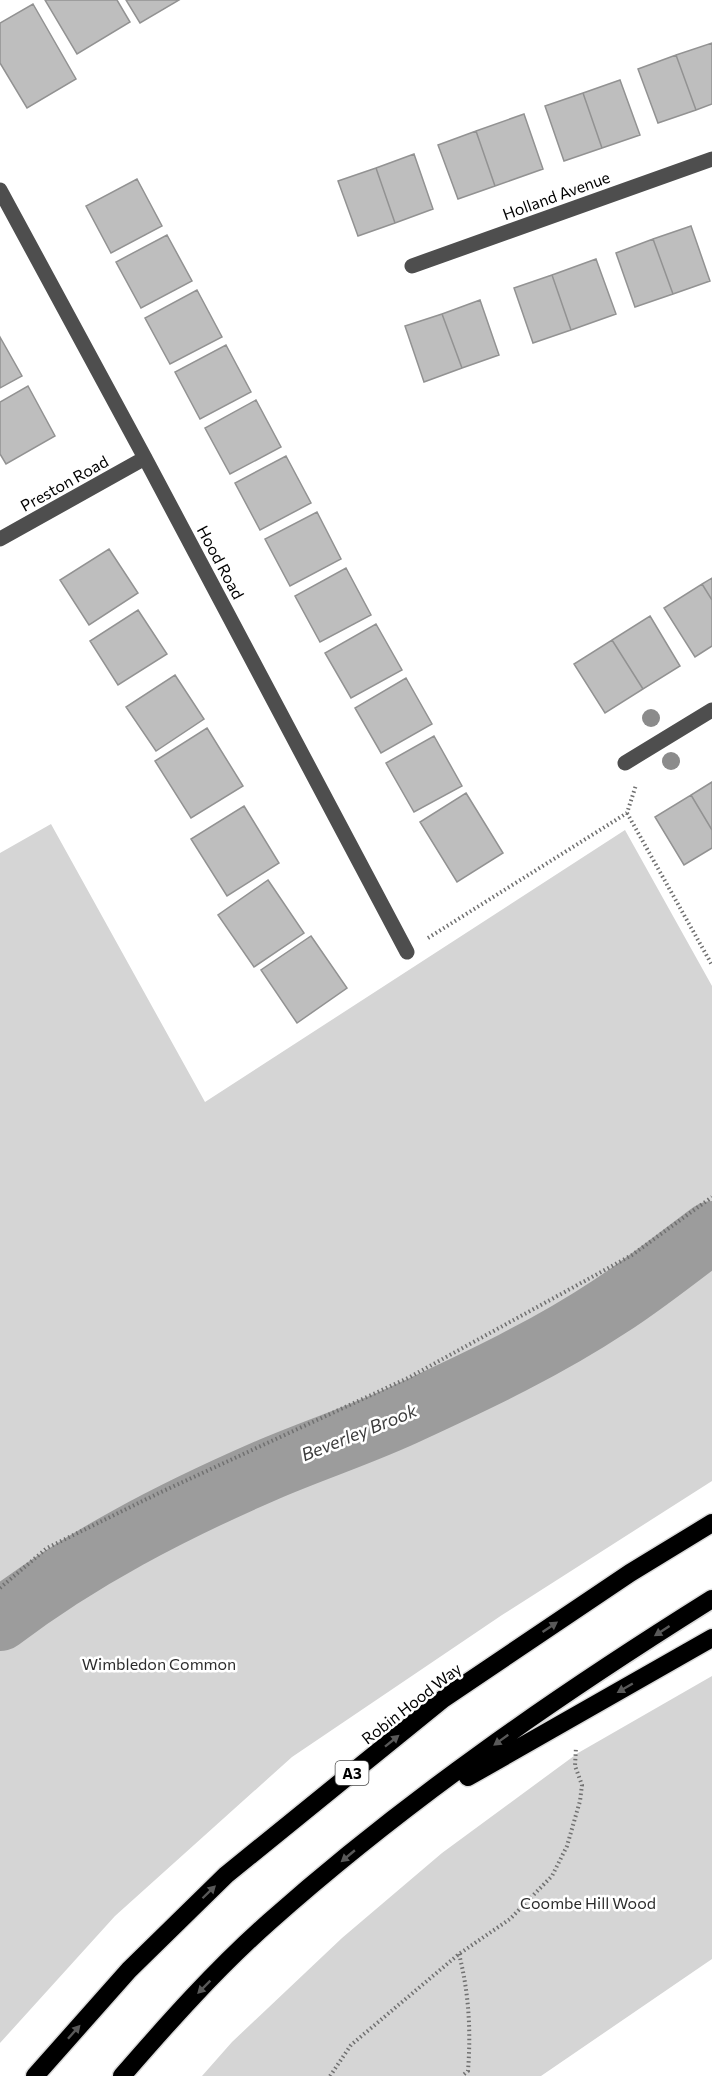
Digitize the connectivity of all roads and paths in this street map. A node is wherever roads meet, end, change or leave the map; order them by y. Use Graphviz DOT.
graph roads {
  1 [pos="712,159"];
  2 [pos="0,190"];
  3 [pos="412,266"];
  4 [pos="145,458"];
  5 [pos="0,539"];
  6 [pos="712,710"];
  7 [pos="625,763"];
  8 [pos="636,786"];
  9 [pos="627,813"];
  10 [pos="407,952"];
  11 [pos="712,965"];
  12 [pos="712,1197"];
  13 [pos="712,1523"];
  14 [pos="0,1588"];
  15 [pos="712,1599"];
  16 [pos="712,1638"];
  17 [pos="576,1746"];
  18 [pos="393,1819"];
  19 [pos="459,1954"];
  20 [pos="35,2076"];
  21 [pos="122,2076"];
  22 [pos="330,2076"];
  23 [pos="462,2076"];
  1 -- 3 [label="street, Holland Avenue"];
  2 -- 4 [label="street, Hood Road"];
  4 -- 5 [label="street, Preston Road"];
  4 -- 10 [label="street, Hood Road"];
  6 -- 7 [label="street"];
  8 -- 9 [label="path"];
  9 -- 10 [label="path"];
  9 -- 11 [label="path"];
  12 -- 14 [label="path"];
  20 -- 13 [label="highway, Robin Hood Way / A3, one-way"];
  15 -- 18 [label="highway, one-way"];
  16 -- 18 [label="highway, one-way"];
  17 -- 19 [label="path"];
  18 -- 21 [label="highway, one-way"];
  19 -- 22 [label="path"];
  19 -- 23 [label="path"];
}
